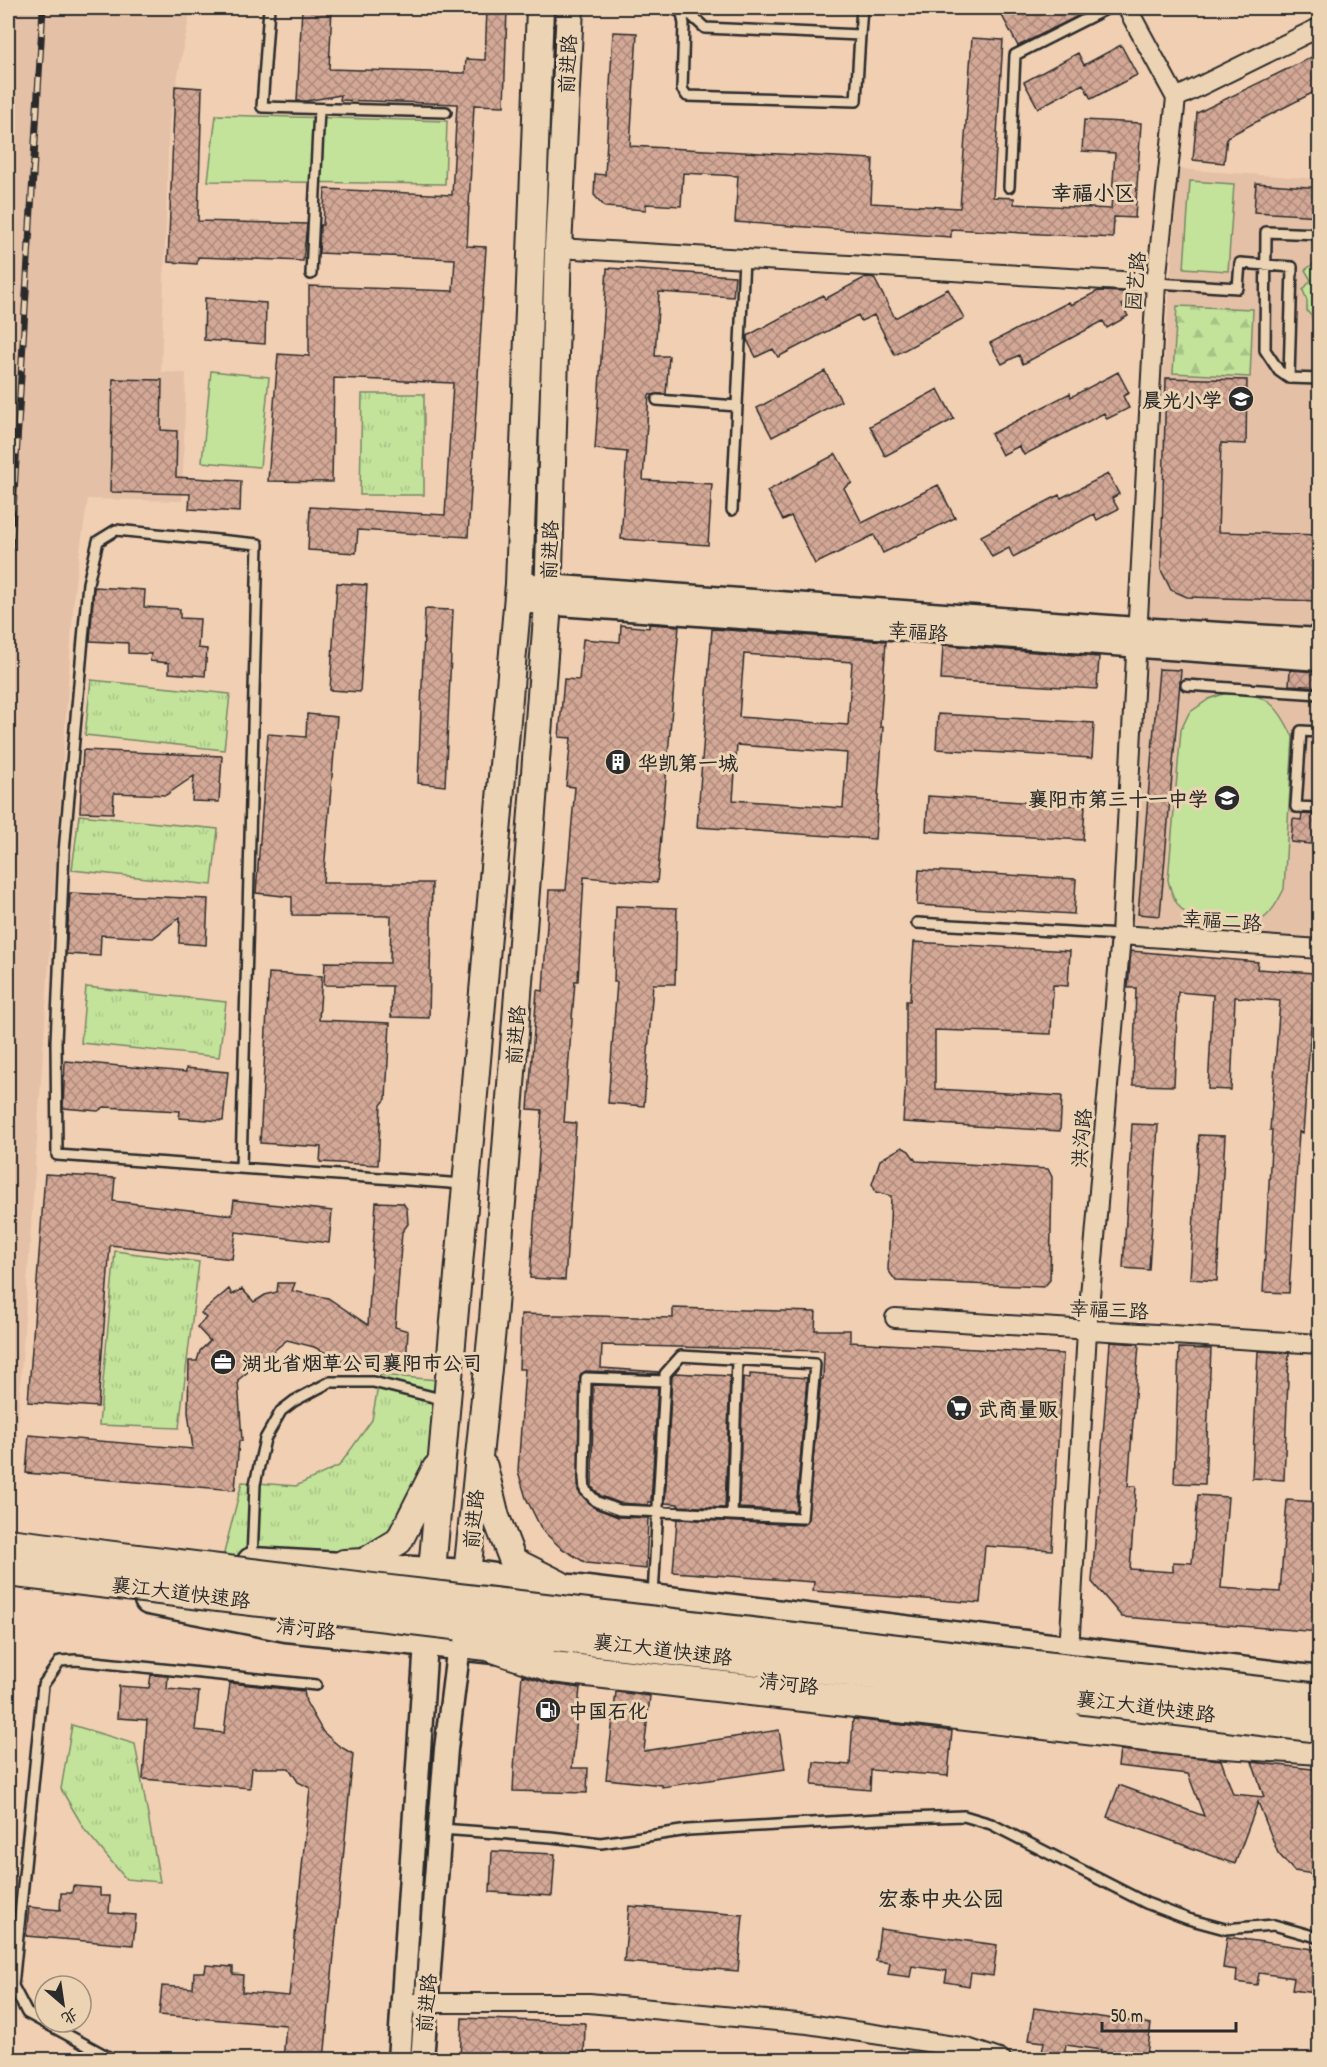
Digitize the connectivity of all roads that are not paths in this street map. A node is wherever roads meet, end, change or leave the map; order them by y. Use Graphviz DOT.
graph roads {
  1 [pos="269,8"];
  2 [pos="540,8"];
  3 [pos="570,8"];
  4 [pos="672,8"];
  5 [pos="683,8"];
  6 [pos="862,8"];
  7 [pos="1108,8"];
  8 [pos="1126,8"];
  9 [pos="1320,27"];
  10 [pos="860,34"];
  11 [pos="1176,98"];
  12 [pos="319,109"];
  13 [pos="446,112"];
  14 [pos="1009,186"];
  15 [pos="1320,234"];
  16 [pos="558,248"];
  17 [pos="744,259"];
  18 [pos="1266,265"];
  19 [pos="311,274"];
  20 [pos="1156,283"];
  21 [pos="1289,378"];
  22 [pos="1320,379"];
  23 [pos="657,400"];
  24 [pos="737,406"];
  25 [pos="732,510"];
  26 [pos="518,592"];
  27 [pos="548,596"];
  28 [pos="1137,638"];
  29 [pos="1320,640"];
  30 [pos="1320,659"];
  31 [pos="1186,685"];
  32 [pos="1320,694"];
  33 [pos="1320,732"];
  34 [pos="1320,808"];
  35 [pos="917,923"];
  36 [pos="1121,935"];
  37 [pos="1320,950"];
  38 [pos="241,1168"];
  39 [pos="466,1185"];
  40 [pos="895,1318"];
  41 [pos="1087,1331"];
  42 [pos="1320,1344"];
  43 [pos="737,1359"];
  44 [pos="665,1381"];
  45 [pos="447,1401"];
  46 [pos="479,1446"];
  47 [pos="443,1454"];
  48 [pos="658,1512"];
  49 [pos="732,1515"];
  50 [pos="50,1539"];
  51 [pos="8,1544"];
  52 [pos="252,1562"];
  53 [pos="302,1564"];
  54 [pos="8,1571"];
  55 [pos="432,1571"];
  56 [pos="468,1574"];
  57 [pos="45,1589"];
  58 [pos="570,1589"];
  59 [pos="172,1591"];
  60 [pos="652,1598"];
  61 [pos="426,1642"];
  62 [pos="459,1645"];
  63 [pos="1069,1652"];
  64 [pos="1320,1681"];
  65 [pos="316,1685"];
  66 [pos="1282,1695"];
  67 [pos="1320,1695"];
  68 [pos="1320,1699"];
  69 [pos="1320,1726"];
  70 [pos="1320,1748"];
  71 [pos="440,1829"];
  72 [pos="1320,1938"];
  73 [pos="404,2003"];
  74 [pos="426,2003"];
  75 [pos="114,2060"];
  76 [pos="399,2060"];
  77 [pos="422,2060"];
  78 [pos="1002,2060"];
  1 -- 12 [label="lane"];
  2 -- 26 [label="main road, 前进路"];
  3 -- 16 [label="main road, 前进路"];
  4 -- 10 [label="lane"];
  5 -- 10 [label="lane"];
  6 -- 10 [label="lane"];
  7 -- 14 [label="lane"];
  8 -- 11 [label="street"];
  9 -- 11 [label="street"];
  11 -- 20 [label="street, 园艺路"];
  12 -- 13 [label="lane"];
  12 -- 19 [label="lane"];
  15 -- 18 [label="lane"];
  16 -- 17 [label="street"];
  16 -- 27 [label="main road, 前进路"];
  17 -- 20 [label="street"];
  17 -- 24 [label="lane"];
  18 -- 20 [label="lane"];
  18 -- 21 [label="lane"];
  18 -- 21 [label="lane"];
  20 -- 28 [label="street, 园艺路"];
  21 -- 22 [label="lane"];
  23 -- 24 [label="lane"];
  24 -- 25 [label="lane"];
  26 -- 27 [label="street, 幸福路"];
  26 -- 39 [label="main road, 前进路"];
  27 -- 28 [label="street, 幸福路"];
  27 -- 46 [label="main road, 前进路"];
  28 -- 29 [label="street, 幸福路"];
  28 -- 30 [label="street, 幸福路"];
  28 -- 36 [label="street, 洪沟路"];
  31 -- 32 [label="lane"];
  33 -- 34 [label="lane"];
  35 -- 36 [label="lane"];
  36 -- 37 [label="street, 幸福二路"];
  36 -- 41 [label="street, 洪沟路"];
  38 -- 38 [label="lane"];
  38 -- 39 [label="lane"];
  39 -- 45 [label="main road, 前进路"];
  40 -- 41 [label="street, 幸福三路"];
  41 -- 42 [label="street, 幸福三路"];
  41 -- 63 [label="street, 洪沟路"];
  43 -- 44 [label="lane"];
  43 -- 49 [label="lane"];
  43 -- 49 [label="lane"];
  44 -- 48 [label="lane"];
  44 -- 48 [label="lane"];
  45 -- 47 [label="main road, 前进路"];
  45 -- 52 [label="lane"];
  46 -- 56 [label="main road, 前进路"];
  46 -- 58 [label="main road"];
  47 -- 53 [label="main road"];
  47 -- 55 [label="main road, 前进路"];
  48 -- 49 [label="lane"];
  48 -- 60 [label="lane"];
  50 -- 52 [label="main road"];
  51 -- 66 [label="highway, 襄江大道快速路, bridge"];
  52 -- 53 [label="main road"];
  53 -- 55 [label="main road"];
  54 -- 59 [label="highway, 襄江大道快速路, bridge"];
  55 -- 56 [label="main road"];
  55 -- 61 [label="main road, 前进路"];
  56 -- 58 [label="main road"];
  56 -- 62 [label="main road, 前进路"];
  57 -- 61 [label="main road, 清河路"];
  58 -- 60 [label="main road"];
  59 -- 69 [label="highway, 襄江大道快速路, bridge"];
  59 -- 70 [label="highway, bridge"];
  60 -- 63 [label="main road"];
  61 -- 62 [label="main road, 清河路"];
  61 -- 73 [label="street, 前进路"];
  62 -- 70 [label="main road, 清河路"];
  62 -- 71 [label="street, 前进路"];
  63 -- 64 [label="main road"];
  65 -- 75 [label="lane"];
  66 -- 67 [label="highway, bridge"];
  66 -- 68 [label="highway, 襄江大道快速路, bridge"];
  71 -- 72 [label="lane"];
  71 -- 74 [label="street, 前进路"];
  73 -- 74 [label="street"];
  73 -- 76 [label="street, 前进路"];
  74 -- 77 [label="street, 前进路"];
  74 -- 78 [label="street"];
}
